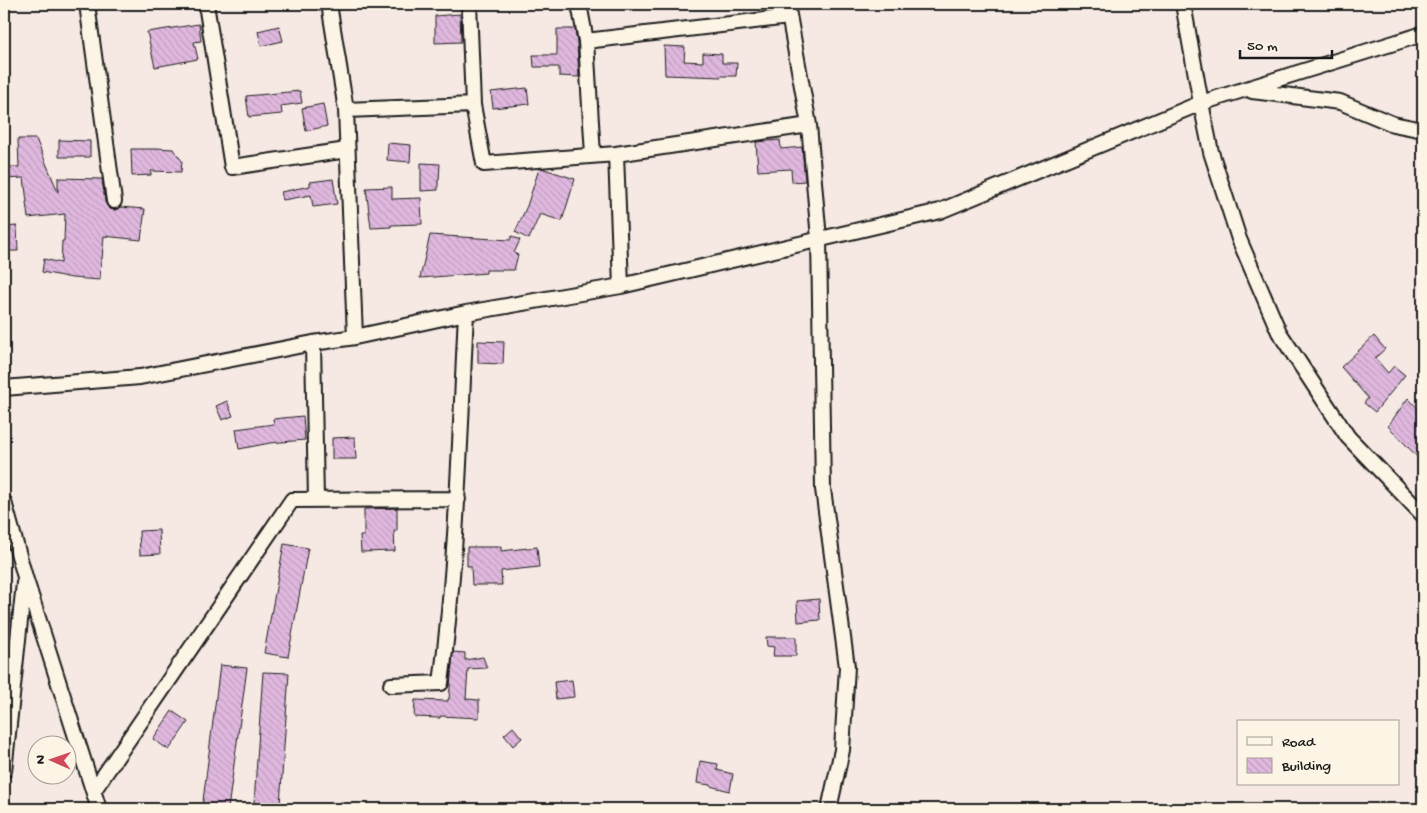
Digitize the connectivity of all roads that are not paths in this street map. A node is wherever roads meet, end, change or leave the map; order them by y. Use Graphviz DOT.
graph roads {
  1 [pos="87,4"];
  2 [pos="206,4"];
  3 [pos="328,4"];
  4 [pos="469,4"];
  5 [pos="579,4"];
  6 [pos="1183,4"];
  7 [pos="788,10"];
  8 [pos="1423,34"];
  9 [pos="586,41"];
  10 [pos="1246,90"];
  11 [pos="1201,104"];
  12 [pos="473,105"];
  13 [pos="346,110"];
  14 [pos="809,124"];
  15 [pos="1423,130"];
  16 [pos="347,150"];
  17 [pos="616,154"];
  18 [pos="593,155"];
  19 [pos="114,202"];
  20 [pos="819,239"];
  21 [pos="621,286"];
  22 [pos="466,312"];
  23 [pos="355,336"];
  24 [pos="313,343"];
  25 [pos="4,388"];
  26 [pos="458,498"];
  27 [pos="316,500"];
  28 [pos="4,502"];
  29 [pos="1423,515"];
  30 [pos="25,577"];
  31 [pos="391,685"];
  32 [pos="4,771"];
  33 [pos="94,790"];
  34 [pos="99,809"];
  35 [pos="829,809"];
  1 -- 19 [label="street"];
  2 -- 16 [label="street"];
  3 -- 13 [label="street"];
  4 -- 12 [label="street"];
  5 -- 9 [label="street"];
  6 -- 11 [label="street"];
  7 -- 9 [label="street"];
  7 -- 14 [label="street"];
  8 -- 10 [label="street"];
  9 -- 18 [label="street"];
  10 -- 11 [label="street"];
  10 -- 15 [label="street"];
  11 -- 20 [label="street"];
  11 -- 29 [label="street"];
  12 -- 13 [label="street"];
  12 -- 18 [label="street"];
  13 -- 16 [label="street"];
  14 -- 17 [label="street"];
  14 -- 20 [label="street"];
  16 -- 23 [label="street"];
  17 -- 18 [label="street"];
  17 -- 21 [label="street"];
  20 -- 21 [label="street"];
  20 -- 35 [label="street"];
  21 -- 22 [label="street"];
  22 -- 23 [label="street"];
  22 -- 26 [label="street"];
  23 -- 24 [label="street"];
  24 -- 25 [label="street"];
  24 -- 27 [label="street"];
  26 -- 27 [label="street"];
  26 -- 31 [label="street"];
  27 -- 33 [label="street"];
  28 -- 30 [label="street"];
  30 -- 32 [label="street"];
  30 -- 33 [label="street"];
  33 -- 34 [label="street"];
}
